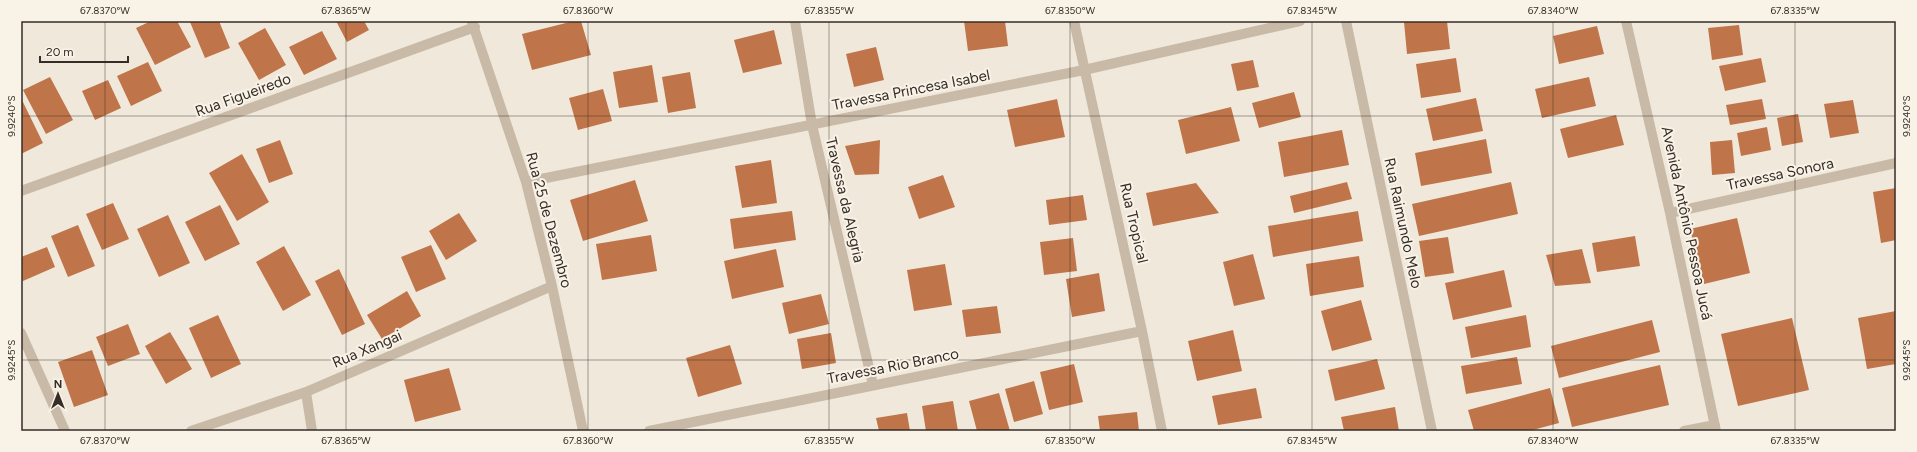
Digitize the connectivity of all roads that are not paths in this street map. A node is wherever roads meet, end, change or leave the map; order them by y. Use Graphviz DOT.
graph roads {
  1 [pos="795,21"];
  2 [pos="1074,21"];
  3 [pos="1300,21"];
  4 [pos="1346,21"];
  5 [pos="1626,21"];
  6 [pos="473,24"];
  7 [pos="1084,70"];
  8 [pos="812,125"];
  9 [pos="1896,163"];
  10 [pos="526,182"];
  11 [pos="21,191"];
  12 [pos="1670,214"];
  13 [pos="552,286"];
  14 [pos="1142,331"];
  15 [pos="21,333"];
  16 [pos="873,385"];
  17 [pos="306,392"];
  18 [pos="1716,428"];
  19 [pos="65,431"];
  20 [pos="191,431"];
  21 [pos="312,431"];
  22 [pos="584,431"];
  23 [pos="649,431"];
  24 [pos="1162,431"];
  25 [pos="1432,431"];
  26 [pos="1684,431"];
  1 -- 8 [label="street, Travessa da Alegria"];
  2 -- 7 [label="street, Rua Tropical"];
  3 -- 7 [label="street, Travessa Princesa Isabel"];
  4 -- 25 [label="street, Rua Raimundo Melo"];
  5 -- 12 [label="street, Avenida Antônio Pessoa Jucá"];
  6 -- 10 [label="street, Rua 25 de Dezembro"];
  6 -- 11 [label="street, Rua Figueiredo"];
  7 -- 8 [label="street, Travessa Princesa Isabel"];
  7 -- 14 [label="street, Rua Tropical"];
  8 -- 10 [label="street, Travessa Princesa Isabel"];
  8 -- 16 [label="street, Travessa da Alegria"];
  9 -- 12 [label="street, Travessa Sonora"];
  10 -- 13 [label="street, Rua 25 de Dezembro"];
  12 -- 18 [label="street, Avenida Antônio Pessoa Jucá"];
  13 -- 17 [label="street, Rua Xangai"];
  13 -- 22 [label="street, Rua 25 de Dezembro"];
  14 -- 16 [label="street, Travessa Rio Branco"];
  14 -- 24 [label="street, Rua Tropical"];
  15 -- 19 [label="street"];
  16 -- 23 [label="street, Travessa Rio Branco"];
  17 -- 20 [label="street, Rua Xangai"];
  17 -- 21 [label="street"];
  18 -- 26 [label="street"];
}
